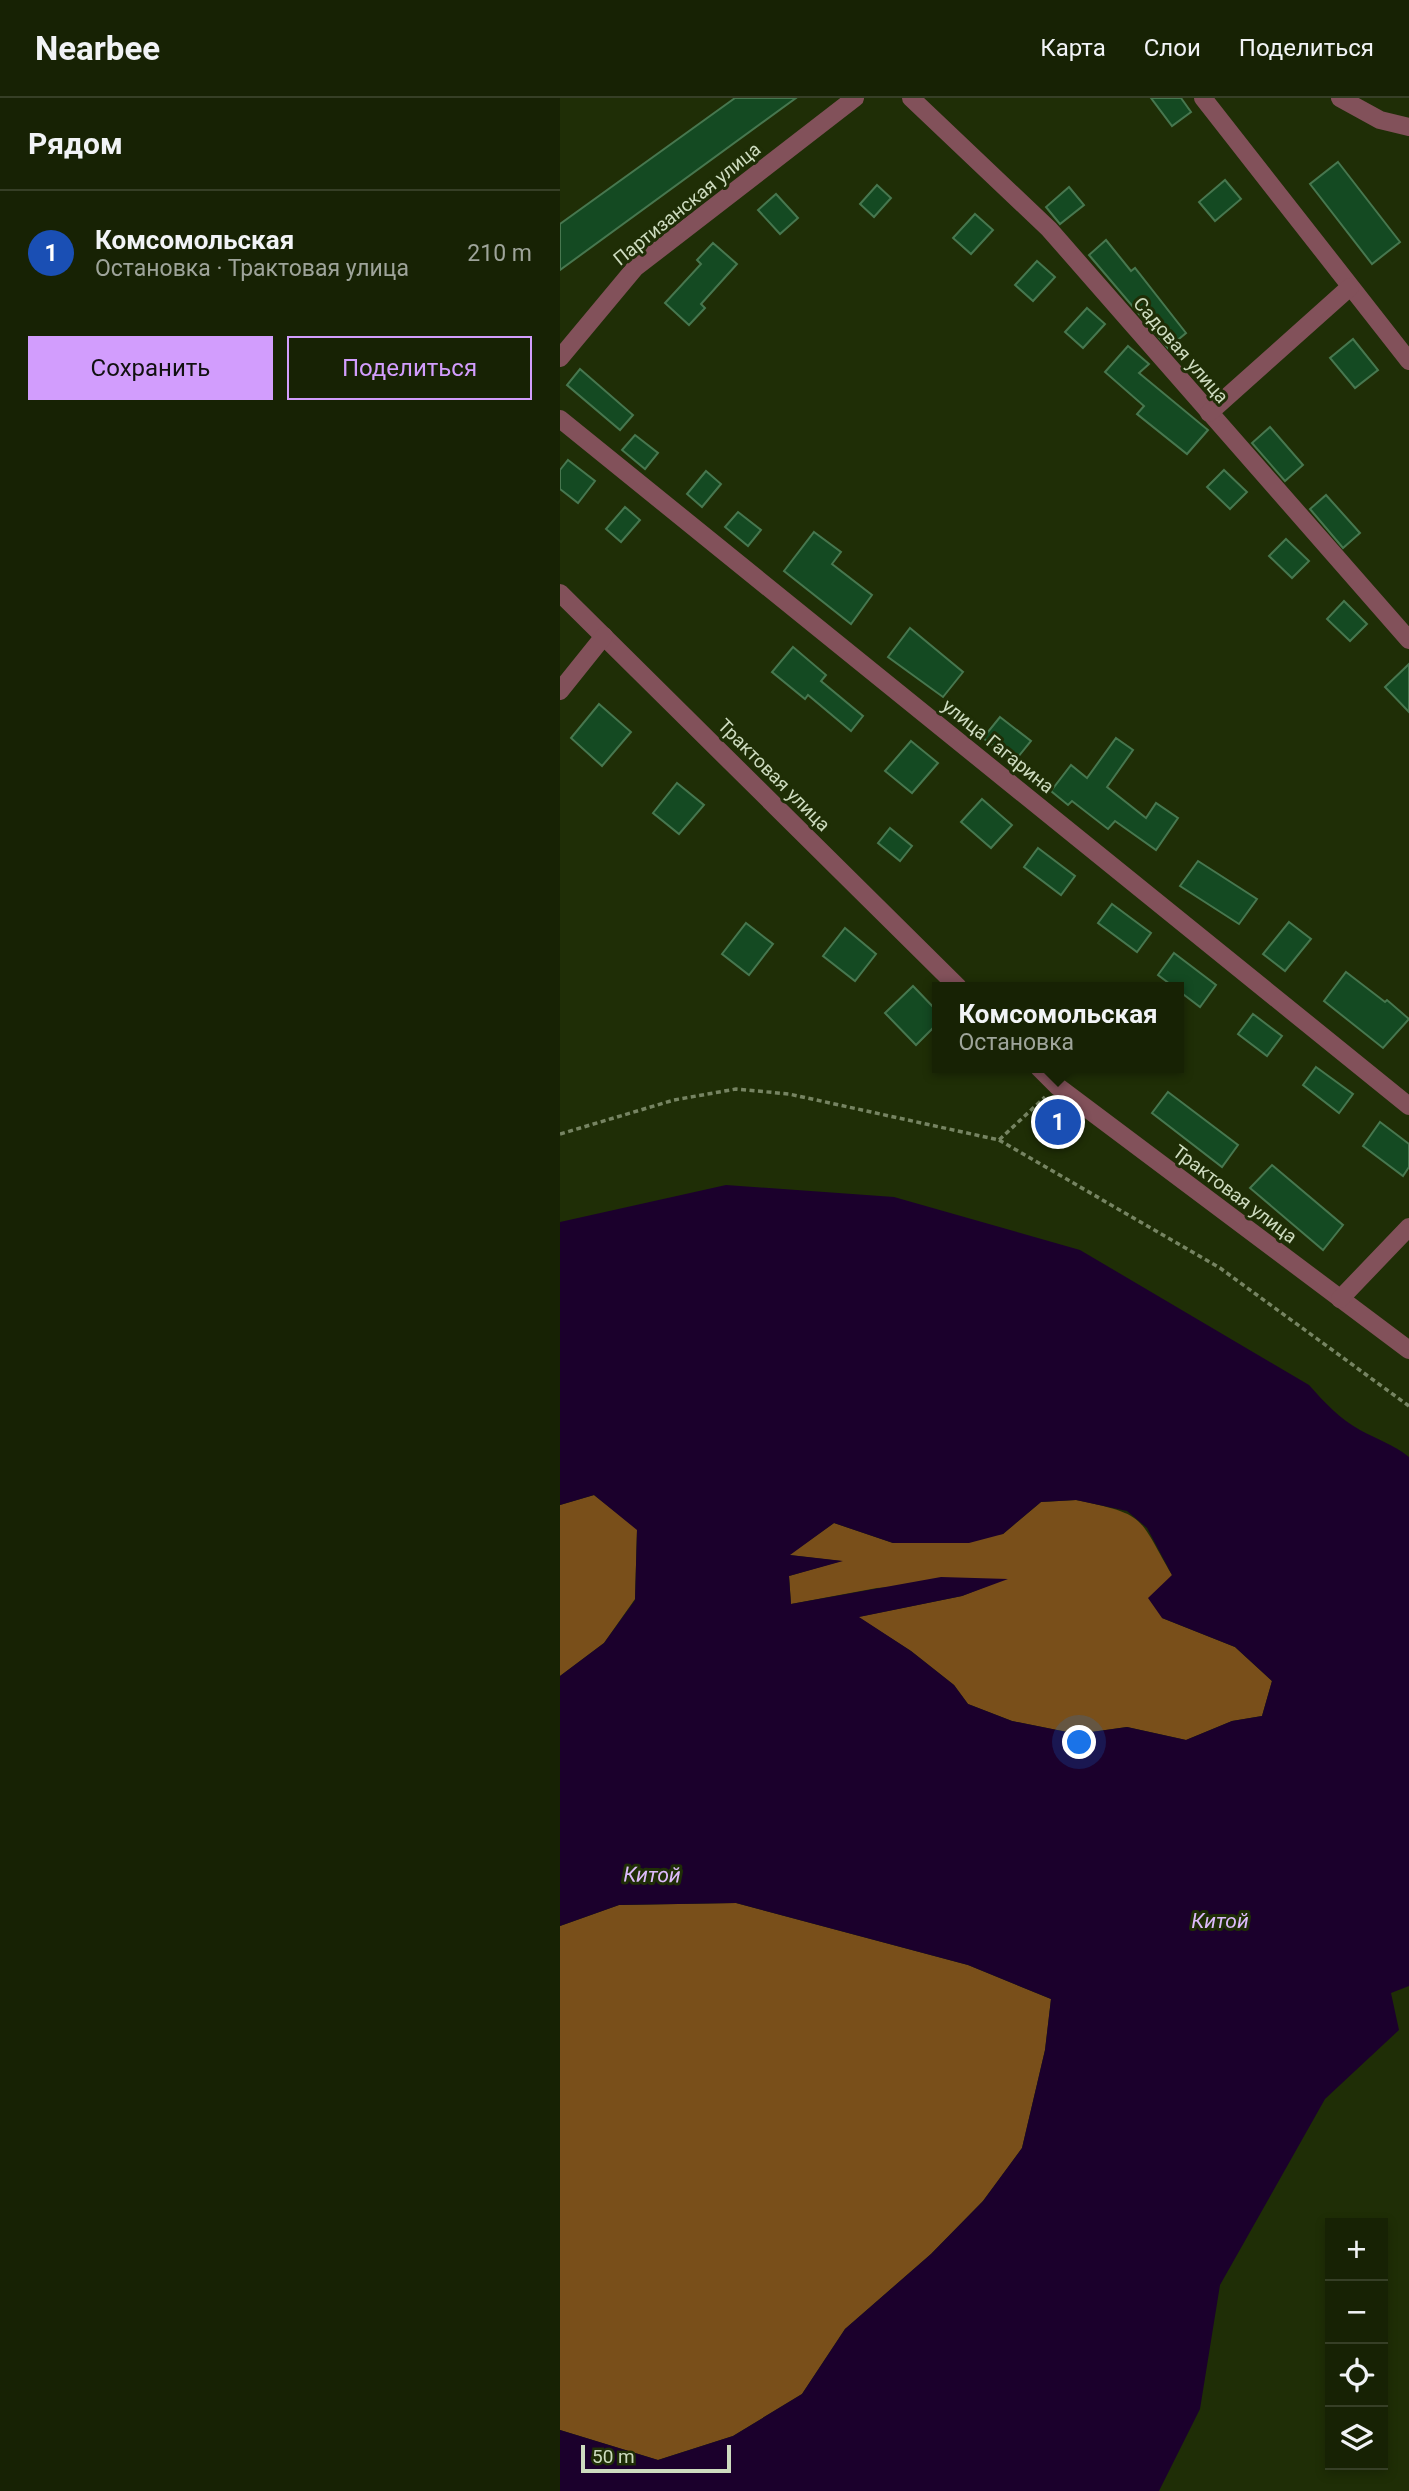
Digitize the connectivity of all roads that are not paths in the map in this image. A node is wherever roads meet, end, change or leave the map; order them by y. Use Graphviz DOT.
graph roads {
  1 [pos="855,98"];
  2 [pos="911,98"];
  3 [pos="1203,98"];
  4 [pos="1340,98"];
  5 [pos="1409,127"];
  6 [pos="1350,287"];
  7 [pos="560,358"];
  8 [pos="1409,361"];
  9 [pos="1209,413"];
  10 [pos="560,419"];
  11 [pos="560,593"];
  12 [pos="604,636"];
  13 [pos="1409,640"];
  14 [pos="560,691"];
  15 [pos="953,982"];
  16 [pos="1043,1073"];
  17 [pos="1409,1106"];
  18 [pos="1409,1227"];
  19 [pos="1340,1298"];
  20 [pos="1409,1350"];
  1 -- 7 [label="street, Партизанская улица"];
  2 -- 9 [label="street, Садовая улица"];
  3 -- 6 [label="street"];
  4 -- 5 [label="street"];
  6 -- 8 [label="street"];
  6 -- 9 [label="street"];
  9 -- 13 [label="street, Садовая улица"];
  10 -- 17 [label="street, улица Гагарина"];
  11 -- 12 [label="street, Трактовая улица"];
  12 -- 14 [label="street"];
  12 -- 15 [label="street, Трактовая улица"];
  16 -- 19 [label="street, Трактовая улица"];
  18 -- 19 [label="street"];
  19 -- 20 [label="street, Трактовая улица"];
}
